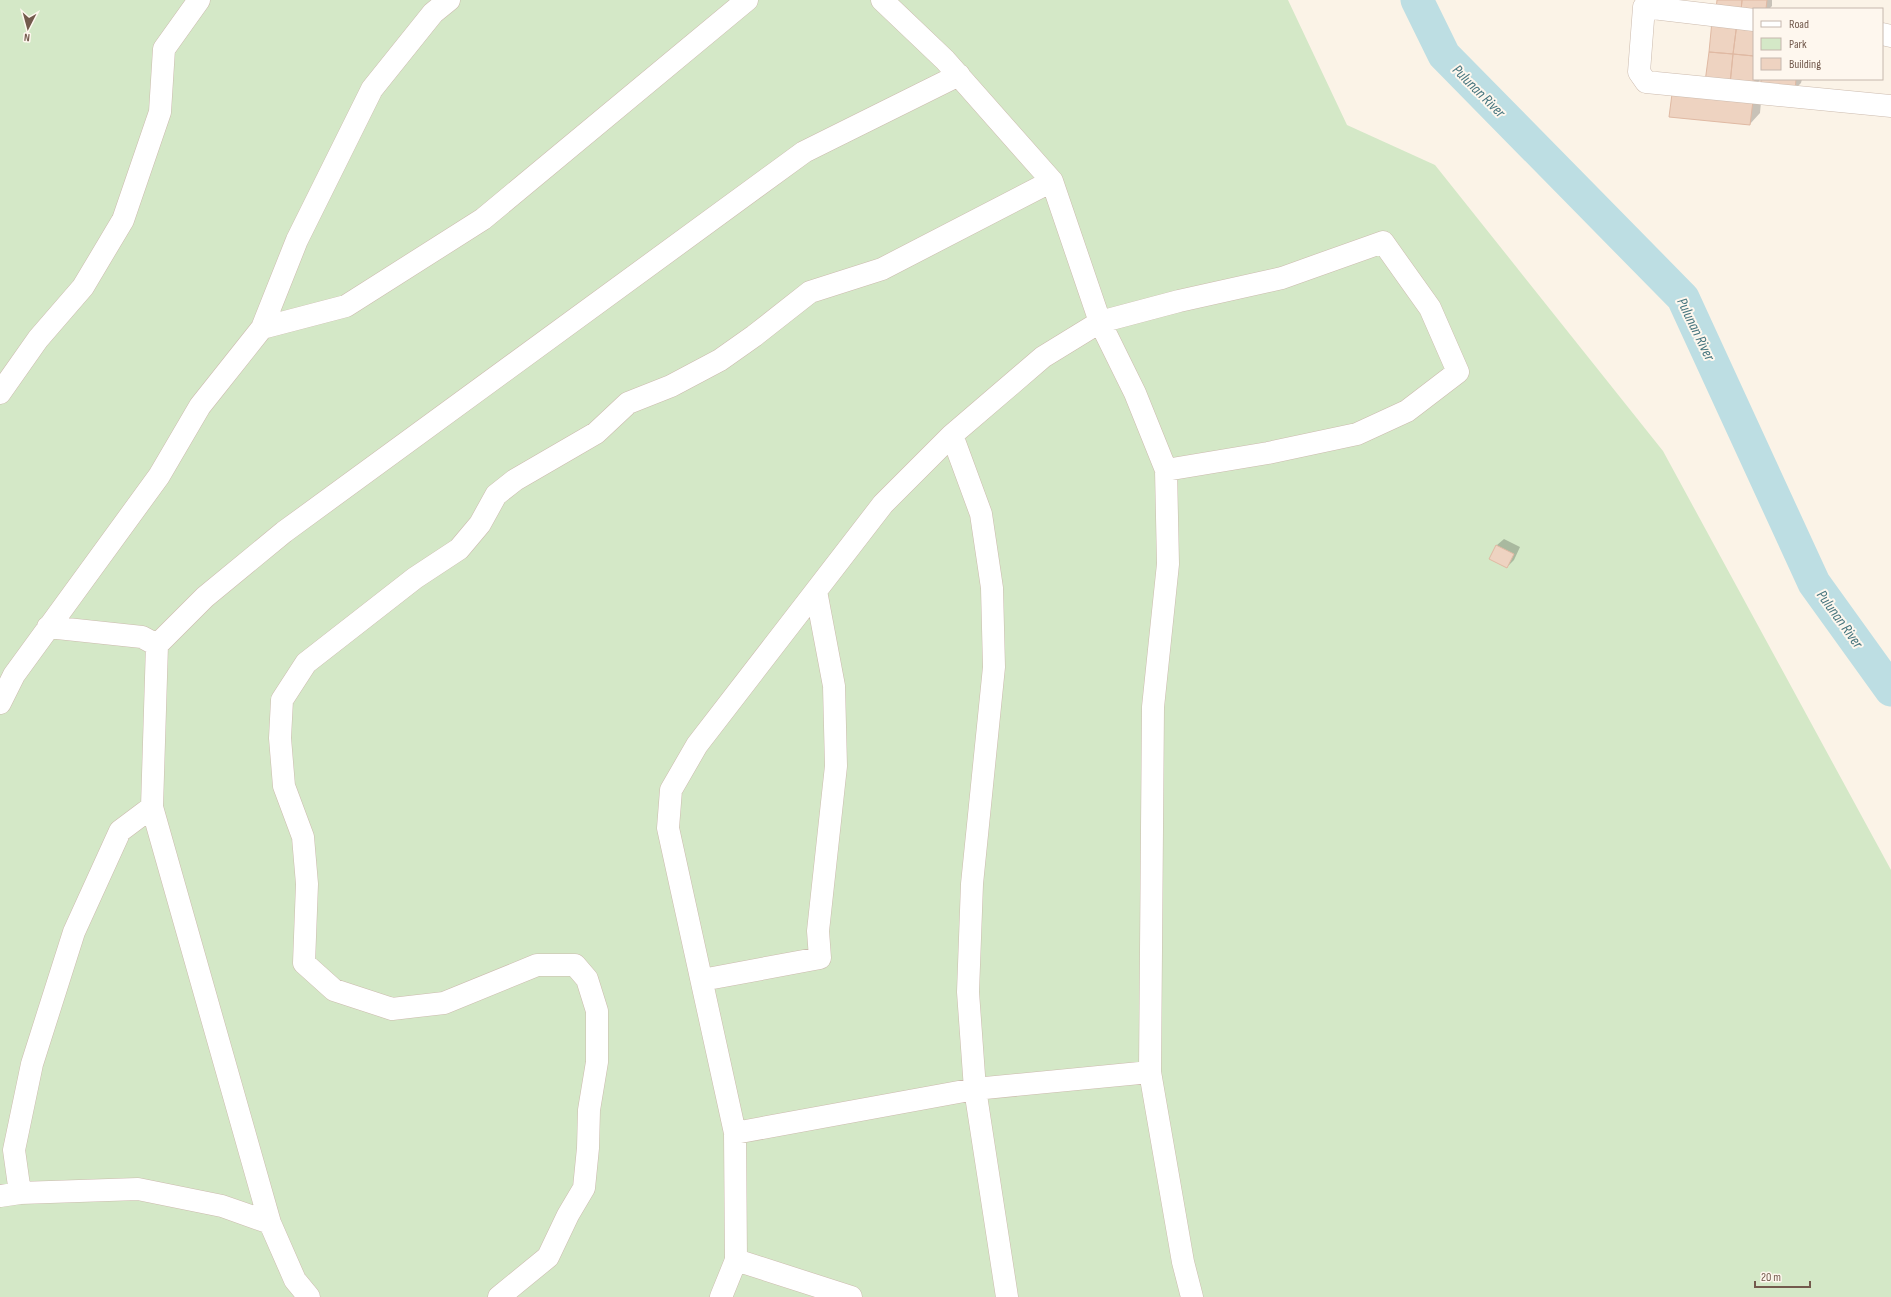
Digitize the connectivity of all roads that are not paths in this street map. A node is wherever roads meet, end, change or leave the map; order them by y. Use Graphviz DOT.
graph roads {
  1 [pos="199,0"];
  2 [pos="449,0"];
  3 [pos="747,0"];
  4 [pos="882,0"];
  5 [pos="1753,20"];
  6 [pos="960,75"];
  7 [pos="1891,106"];
  8 [pos="1052,181"];
  9 [pos="1100,322"];
  10 [pos="262,328"];
  11 [pos="0,393"];
  12 [pos="952,435"];
  13 [pos="1166,470"];
  14 [pos="816,591"];
  15 [pos="48,627"];
  16 [pos="157,645"];
  17 [pos="7,671"];
  18 [pos="0,704"];
  19 [pos="152,807"];
  20 [pos="702,980"];
  21 [pos="1150,1072"];
  22 [pos="975,1089"];
  23 [pos="735,1133"];
  24 [pos="10,1195"];
  25 [pos="270,1224"];
  26 [pos="736,1260"];
  27 [pos="309,1297"];
  28 [pos="499,1297"];
  29 [pos="721,1297"];
  30 [pos="852,1297"];
  31 [pos="1007,1297"];
  32 [pos="1192,1297"];
  1 -- 11 [label="street"];
  2 -- 10 [label="street"];
  3 -- 10 [label="street"];
  4 -- 6 [label="street"];
  5 -- 7 [label="street"];
  6 -- 8 [label="street"];
  6 -- 16 [label="street"];
  8 -- 9 [label="street"];
  8 -- 28 [label="street"];
  9 -- 12 [label="street"];
  9 -- 13 [label="street"];
  9 -- 13 [label="street"];
  10 -- 15 [label="street"];
  12 -- 14 [label="street"];
  12 -- 22 [label="street"];
  13 -- 21 [label="street"];
  14 -- 20 [label="street"];
  14 -- 20 [label="street"];
  15 -- 16 [label="street"];
  15 -- 17 [label="street"];
  16 -- 19 [label="street"];
  17 -- 18 [label="street"];
  19 -- 24 [label="street"];
  19 -- 25 [label="street"];
  20 -- 23 [label="street"];
  21 -- 22 [label="street"];
  21 -- 32 [label="street"];
  22 -- 23 [label="street"];
  22 -- 31 [label="street"];
  23 -- 26 [label="street"];
  24 -- 25 [label="street"];
  25 -- 27 [label="street"];
  26 -- 29 [label="street"];
  26 -- 30 [label="street"];
}
